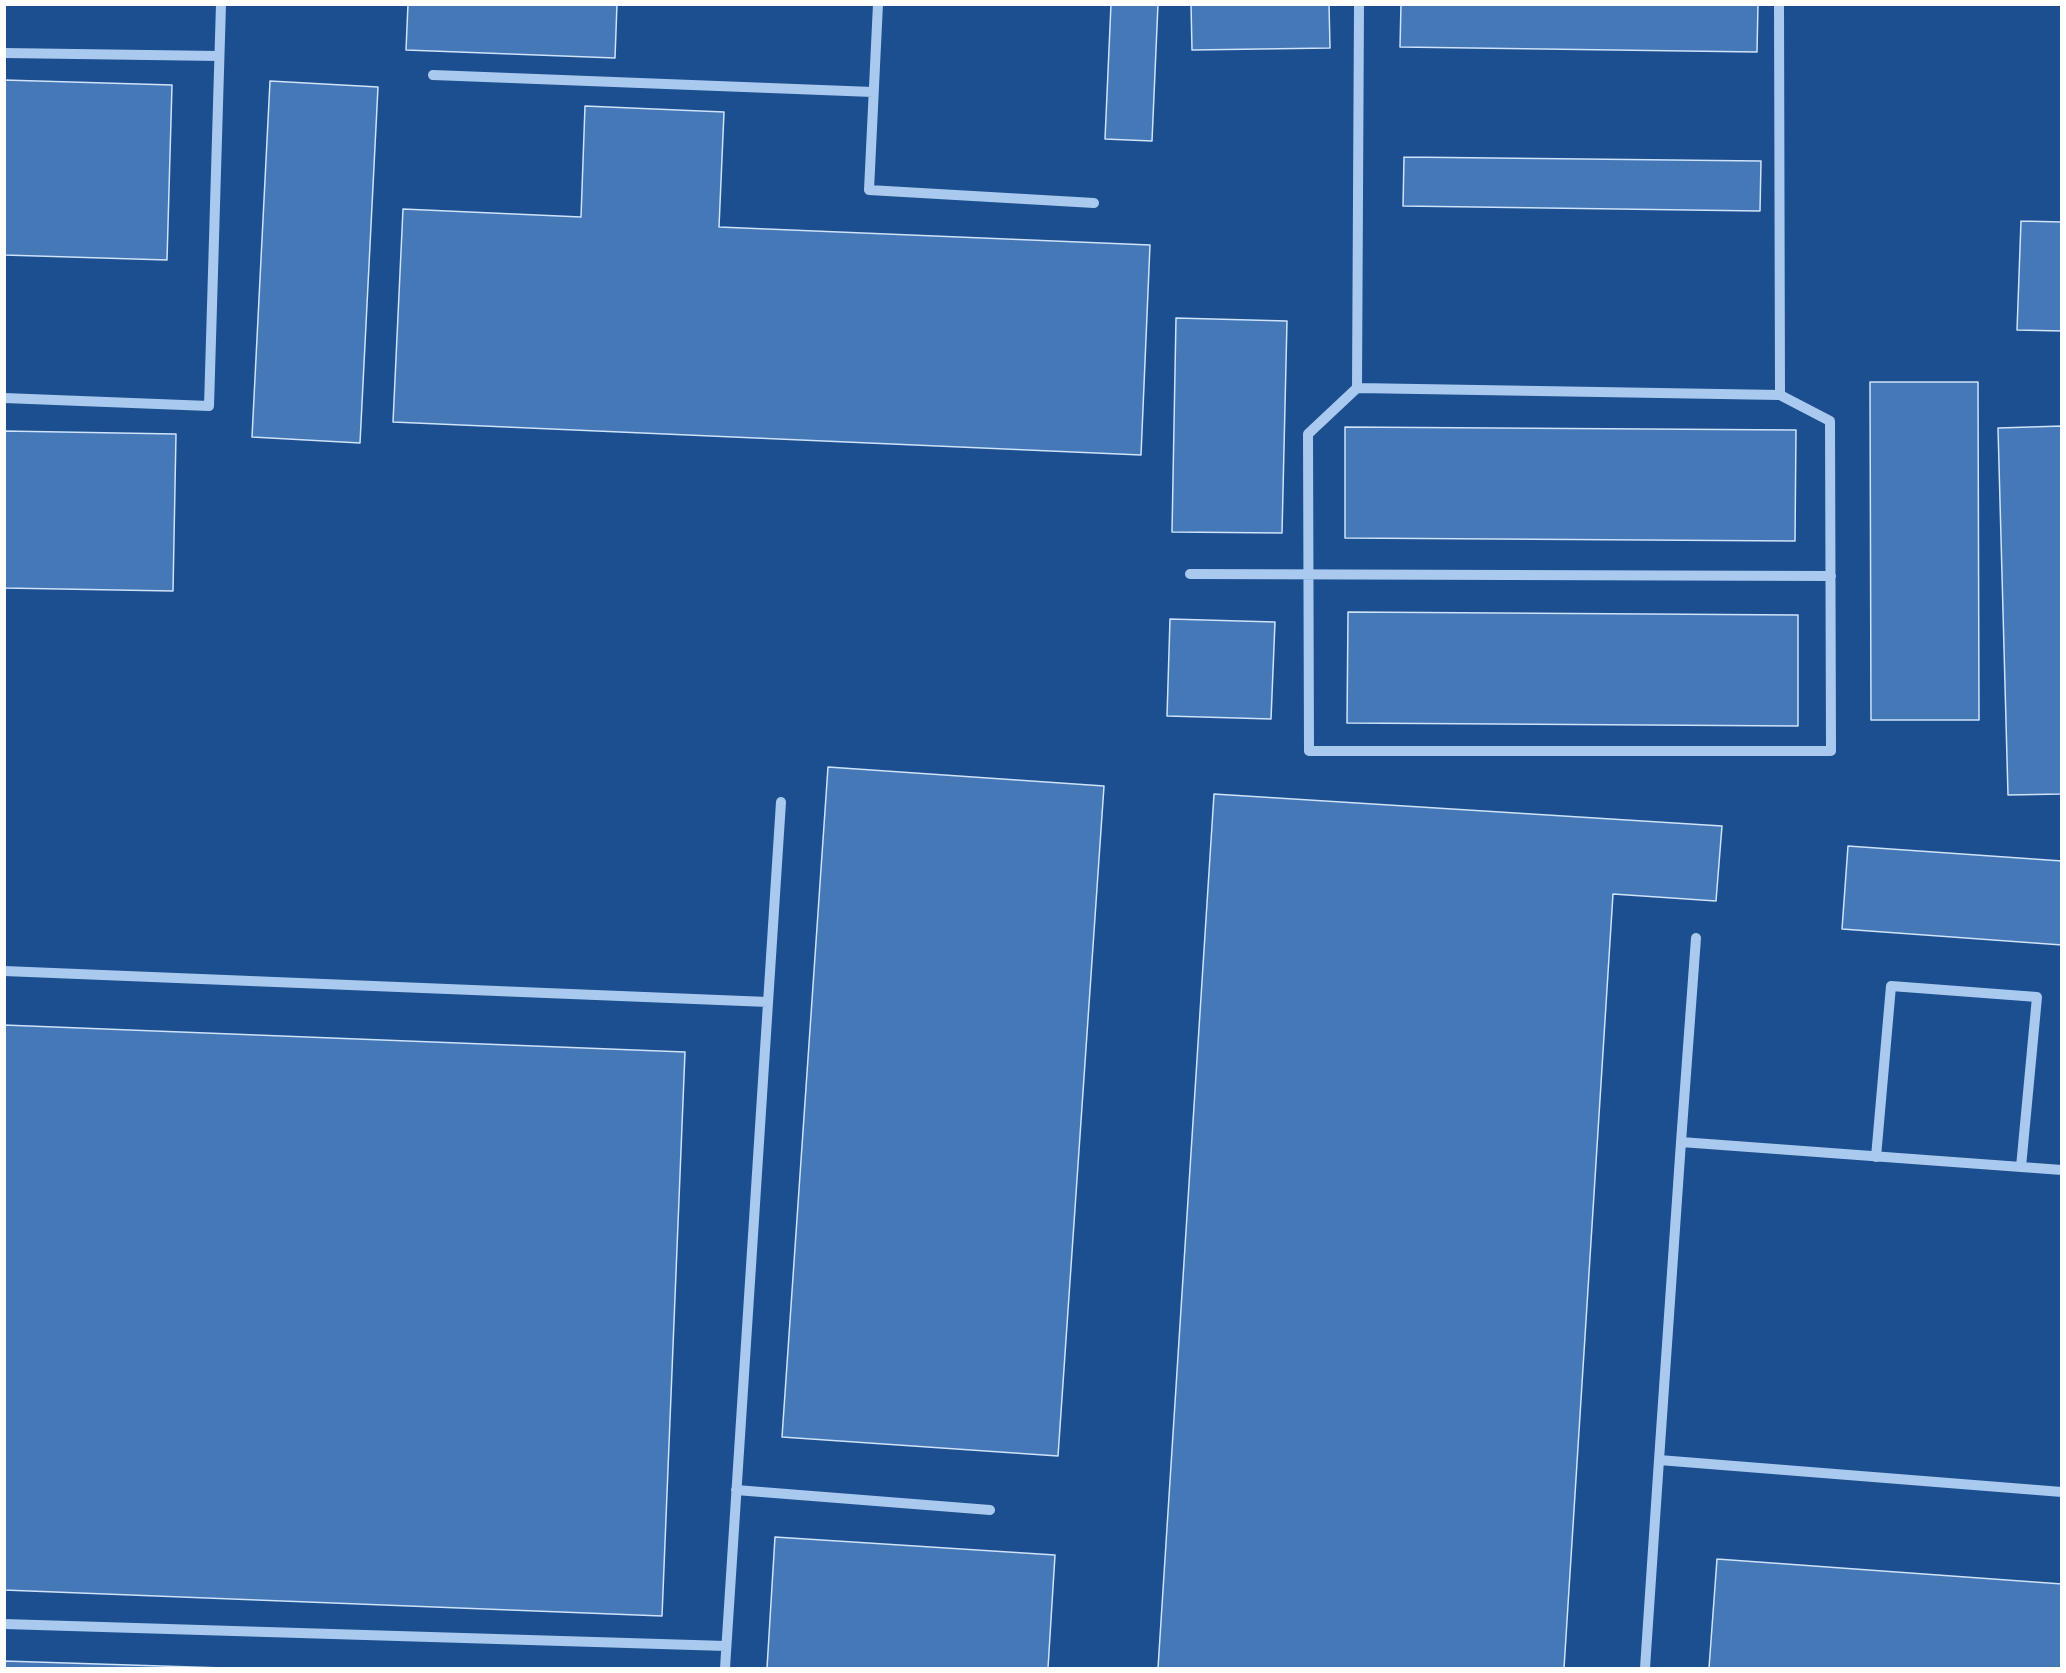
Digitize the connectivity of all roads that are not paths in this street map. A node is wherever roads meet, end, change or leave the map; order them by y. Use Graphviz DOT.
graph roads {
  1 [pos="221,4"];
  2 [pos="878,4"];
  3 [pos="1359,4"];
  4 [pos="1779,4"];
  5 [pos="4,53"];
  6 [pos="219,56"];
  7 [pos="433,75"];
  8 [pos="873,93"];
  9 [pos="1094,203"];
  10 [pos="1357,388"];
  11 [pos="1780,395"];
  12 [pos="4,398"];
  13 [pos="1190,574"];
  14 [pos="1308,574"];
  15 [pos="1831,576"];
  16 [pos="781,802"];
  17 [pos="1696,938"];
  18 [pos="4,971"];
  19 [pos="768,1002"];
  20 [pos="1681,1142"];
  21 [pos="1876,1157"];
  22 [pos="2021,1167"];
  23 [pos="2061,1170"];
  24 [pos="1659,1460"];
  25 [pos="736,1490"];
  26 [pos="2061,1492"];
  27 [pos="990,1510"];
  28 [pos="4,1623"];
  29 [pos="726,1646"];
  30 [pos="724,1668"];
  31 [pos="1645,1668"];
  1 -- 6 [label="lane"];
  2 -- 8 [label="lane"];
  3 -- 10 [label="lane"];
  4 -- 11 [label="lane"];
  5 -- 6 [label="lane"];
  6 -- 12 [label="lane"];
  7 -- 8 [label="lane"];
  8 -- 9 [label="lane"];
  10 -- 11 [label="lane"];
  10 -- 14 [label="lane"];
  11 -- 15 [label="lane"];
  13 -- 14 [label="lane"];
  14 -- 15 [label="lane"];
  14 -- 15 [label="lane"];
  16 -- 19 [label="lane"];
  17 -- 20 [label="lane"];
  18 -- 19 [label="lane"];
  19 -- 25 [label="lane"];
  20 -- 21 [label="lane"];
  20 -- 24 [label="lane"];
  21 -- 22 [label="lane"];
  21 -- 22 [label="lane"];
  22 -- 23 [label="lane"];
  24 -- 26 [label="lane"];
  24 -- 31 [label="lane"];
  25 -- 27 [label="lane"];
  25 -- 29 [label="lane"];
  28 -- 29 [label="lane"];
  29 -- 30 [label="lane"];
}
